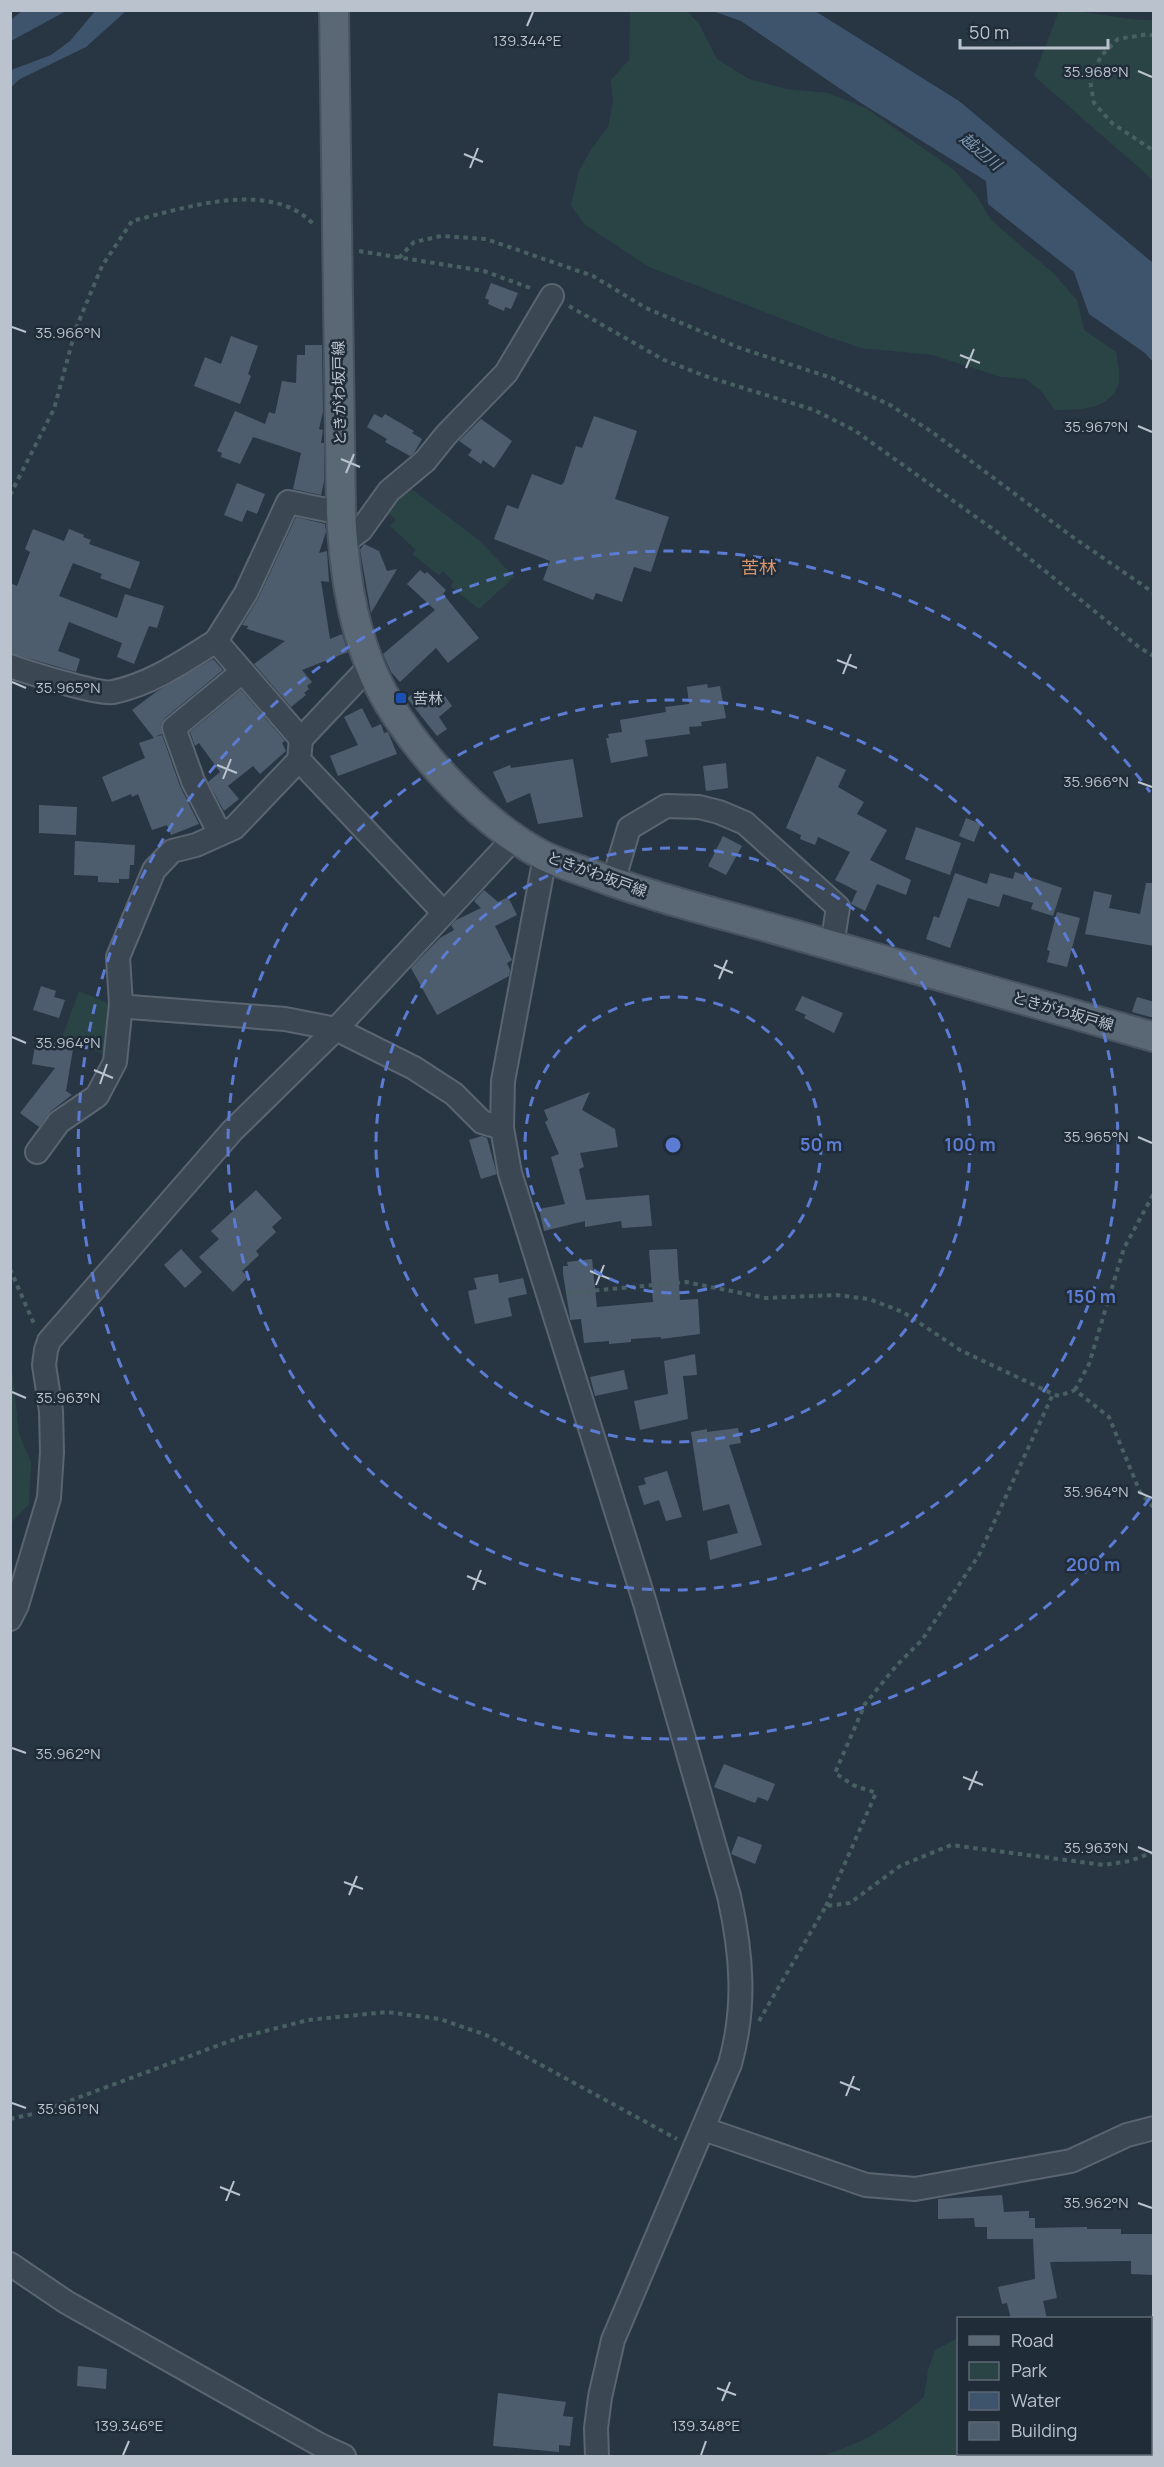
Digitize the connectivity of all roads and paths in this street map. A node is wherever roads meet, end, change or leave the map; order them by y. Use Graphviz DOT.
graph roads {
  1 [pos="334,10"];
  2 [pos="1154,36"];
  3 [pos="1154,150"];
  4 [pos="336,249"];
  5 [pos="399,258"];
  6 [pos="552,296"];
  7 [pos="10,495"];
  8 [pos="341,513"];
  9 [pos="342,544"];
  10 [pos="1154,592"];
  11 [pos="216,641"];
  12 [pos="1154,656"];
  13 [pos="10,666"];
  14 [pos="370,666"];
  15 [pos="242,672"];
  16 [pos="300,750"];
  17 [pos="220,834"];
  18 [pos="514,838"];
  19 [pos="545,857"];
  20 [pos="614,882"];
  21 [pos="444,913"];
  22 [pos="832,946"];
  23 [pos="121,1004"];
  24 [pos="336,1029"];
  25 [pos="1154,1037"];
  26 [pos="502,1128"];
  27 [pos="37,1152"];
  28 [pos="1154,1193"];
  29 [pos="10,1269"];
  30 [pos="549,1294"];
  31 [pos="46,1350"];
  32 [pos="1075,1390"];
  33 [pos="1053,1394"];
  34 [pos="1154,1508"];
  35 [pos="10,1619"];
  36 [pos="1154,1852"];
  37 [pos="826,1906"];
  38 [pos="735,2046"];
  39 [pos="10,2119"];
  40 [pos="1154,2128"];
  41 [pos="700,2138"];
  42 [pos="10,2264"];
  43 [pos="344,2457"];
  44 [pos="597,2457"];
  1 -- 4 [label="main road, ときがわ坂戸線"];
  2 -- 3 [label="path"];
  4 -- 5 [label="path"];
  4 -- 7 [label="path"];
  4 -- 8 [label="main road, ときがわ坂戸線"];
  5 -- 6 [label="path"];
  5 -- 10 [label="path"];
  6 -- 9 [label="street"];
  6 -- 12 [label="path"];
  8 -- 9 [label="main road, ときがわ坂戸線"];
  8 -- 11 [label="street"];
  9 -- 14 [label="main road, ときがわ坂戸線"];
  11 -- 13 [label="street"];
  11 -- 15 [label="street"];
  14 -- 16 [label="street"];
  14 -- 18 [label="main road, ときがわ坂戸線"];
  15 -- 16 [label="street"];
  15 -- 17 [label="street"];
  16 -- 17 [label="street"];
  16 -- 21 [label="street"];
  17 -- 23 [label="street"];
  18 -- 19 [label="main road, ときがわ坂戸線"];
  18 -- 21 [label="street"];
  19 -- 20 [label="main road, ときがわ坂戸線"];
  19 -- 26 [label="street"];
  20 -- 22 [label="main road, ときがわ坂戸線"];
  20 -- 22 [label="street"];
  21 -- 24 [label="street"];
  22 -- 25 [label="main road, ときがわ坂戸線"];
  23 -- 24 [label="street"];
  23 -- 27 [label="street"];
  24 -- 26 [label="street"];
  24 -- 31 [label="street"];
  26 -- 30 [label="street"];
  28 -- 32 [label="path"];
  29 -- 31 [label="path"];
  30 -- 33 [label="path"];
  30 -- 38 [label="street"];
  31 -- 35 [label="street"];
  32 -- 33 [label="path"];
  32 -- 34 [label="path"];
  33 -- 37 [label="path"];
  36 -- 37 [label="path"];
  37 -- 38 [label="path"];
  38 -- 41 [label="street"];
  39 -- 41 [label="path"];
  40 -- 41 [label="street"];
  41 -- 44 [label="street"];
  42 -- 43 [label="street"];
}
